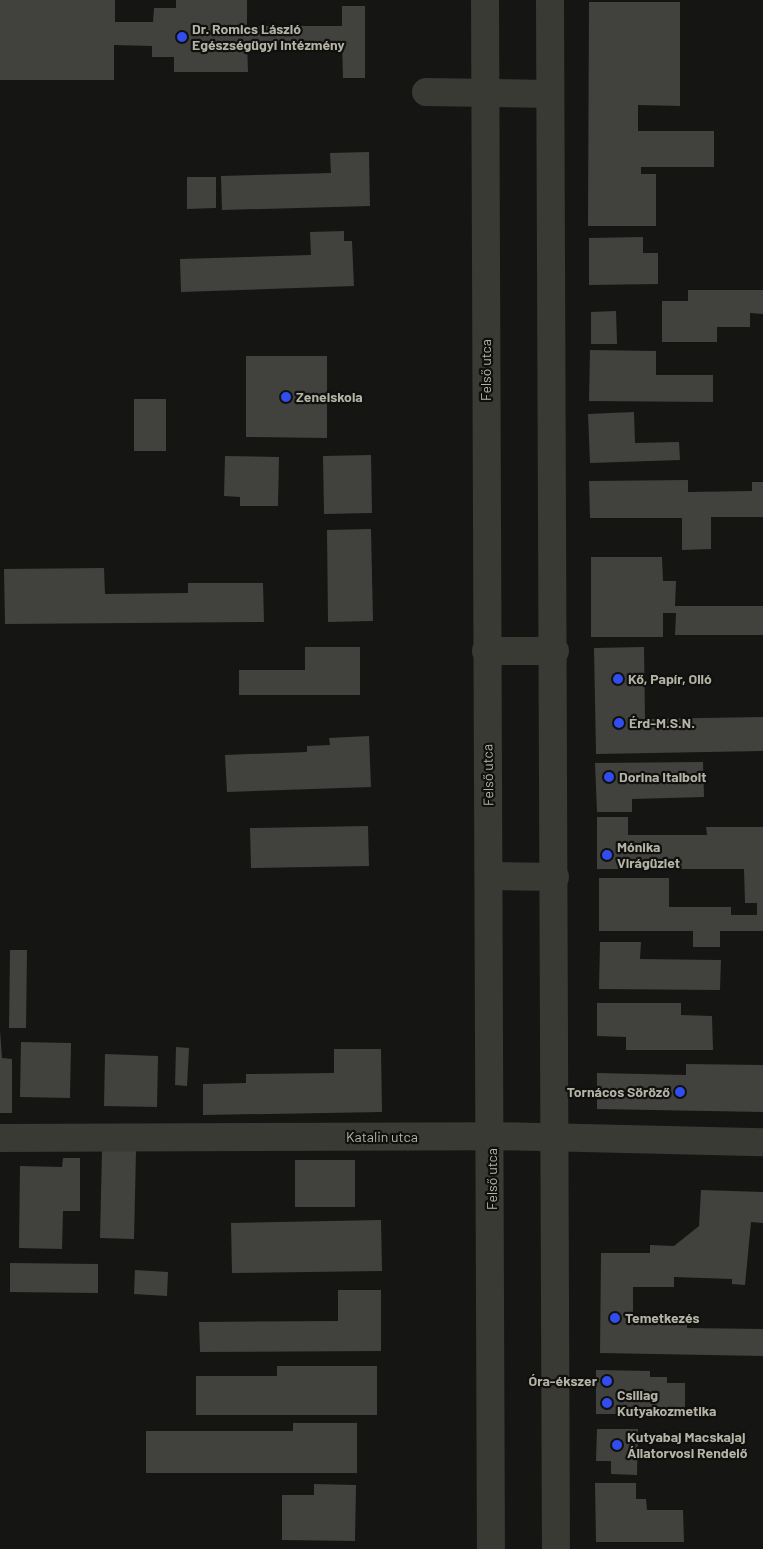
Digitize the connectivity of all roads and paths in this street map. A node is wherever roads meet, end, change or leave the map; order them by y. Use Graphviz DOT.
graph roads {
  1 [pos="486,0"];
  2 [pos="550,0"];
  3 [pos="426,92"];
  4 [pos="486,93"];
  5 [pos="550,94"];
  6 [pos="486,651"];
  7 [pos="555,651"];
  8 [pos="489,876"];
  9 [pos="555,877"];
  10 [pos="492,1136"];
  11 [pos="0,1138"];
  12 [pos="554,1138"];
  13 [pos="763,1142"];
  14 [pos="492,1549"];
  15 [pos="556,1549"];
  1 -- 4 [label="street, Felső utca"];
  2 -- 5 [label="street"];
  3 -- 4 [label="street"];
  4 -- 5 [label="street"];
  4 -- 6 [label="street, Felső utca"];
  5 -- 7 [label="street"];
  6 -- 7 [label="street"];
  6 -- 8 [label="street, Felső utca"];
  7 -- 9 [label="street"];
  8 -- 9 [label="street"];
  8 -- 10 [label="street, Felső utca"];
  9 -- 12 [label="street"];
  10 -- 11 [label="street, Katalin utca"];
  10 -- 12 [label="street, Katalin utca"];
  10 -- 14 [label="street, Felső utca"];
  12 -- 13 [label="street, Katalin utca"];
  12 -- 15 [label="street"];
}
